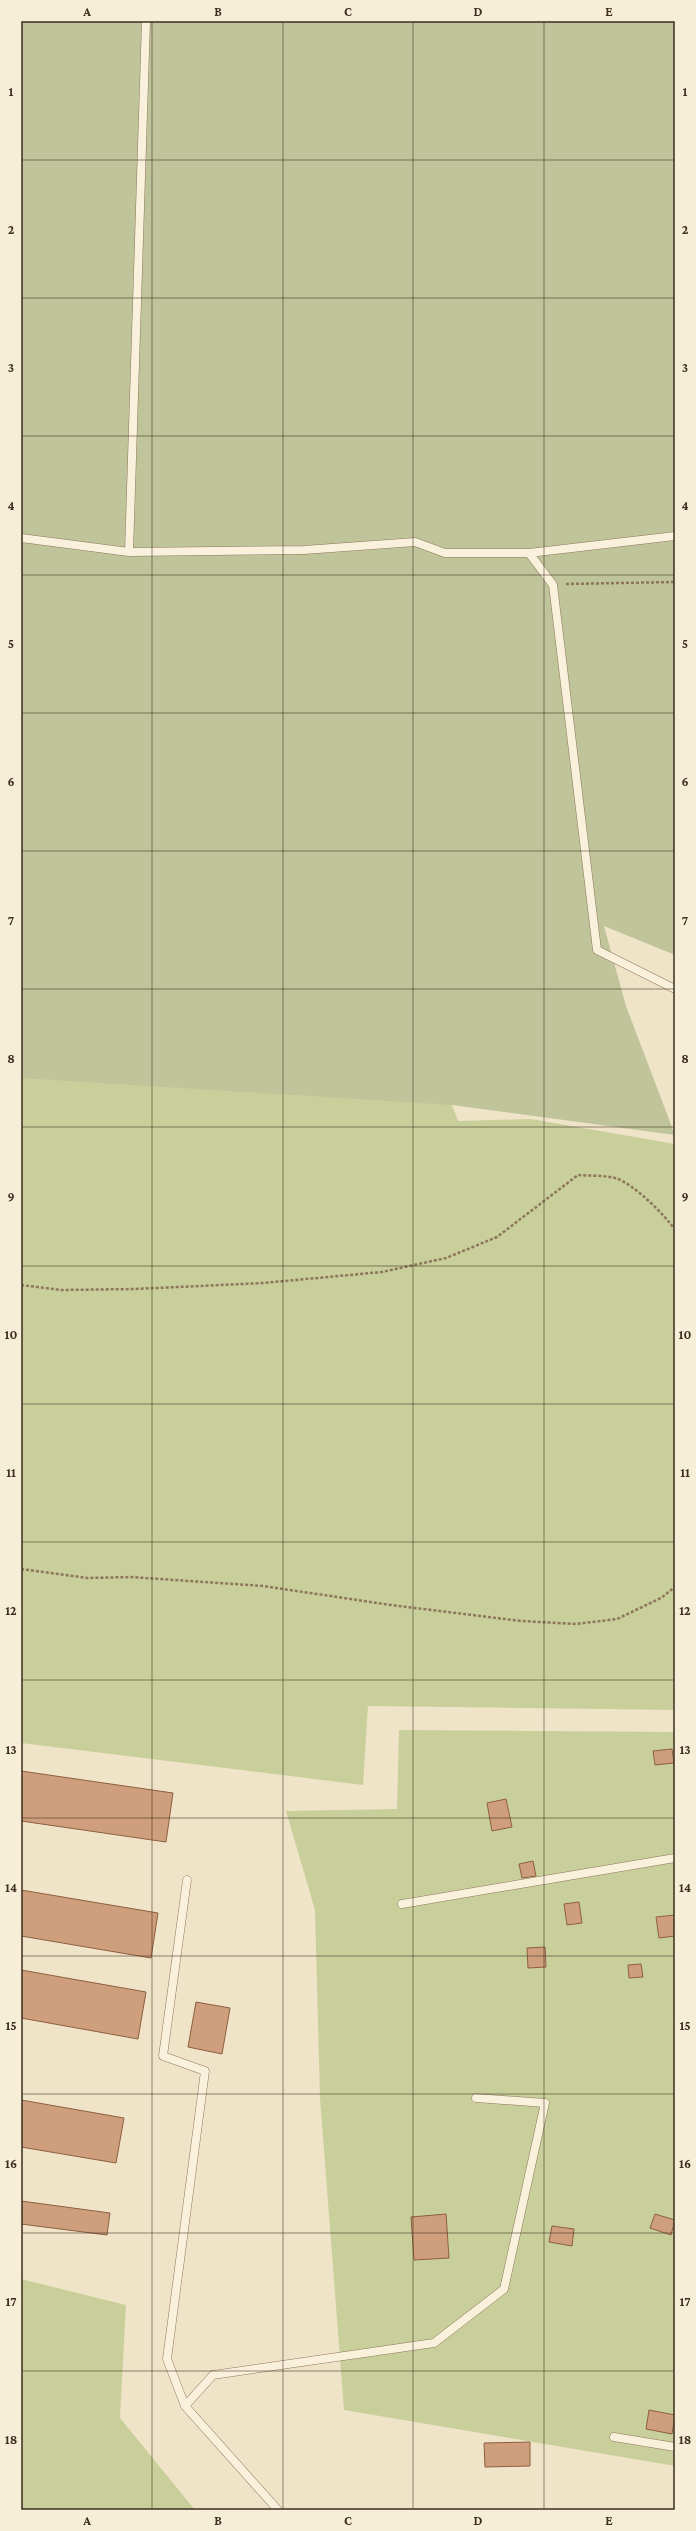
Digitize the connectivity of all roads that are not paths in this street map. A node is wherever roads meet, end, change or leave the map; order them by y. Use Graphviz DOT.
graph roads {
  1 [pos="146,21"];
  2 [pos="675,536"];
  3 [pos="21,538"];
  4 [pos="129,552"];
  5 [pos="529,553"];
  6 [pos="675,989"];
  7 [pos="675,1858"];
  8 [pos="187,1880"];
  9 [pos="402,1904"];
  10 [pos="476,2098"];
  11 [pos="185,2406"];
  12 [pos="614,2437"];
  13 [pos="675,2447"];
  14 [pos="278,2510"];
  1 -- 4 [label="lane"];
  2 -- 5 [label="lane"];
  3 -- 4 [label="lane"];
  4 -- 5 [label="lane"];
  5 -- 6 [label="lane"];
  7 -- 9 [label="lane"];
  8 -- 11 [label="lane"];
  10 -- 11 [label="lane"];
  11 -- 14 [label="lane"];
  12 -- 13 [label="lane"];
}
